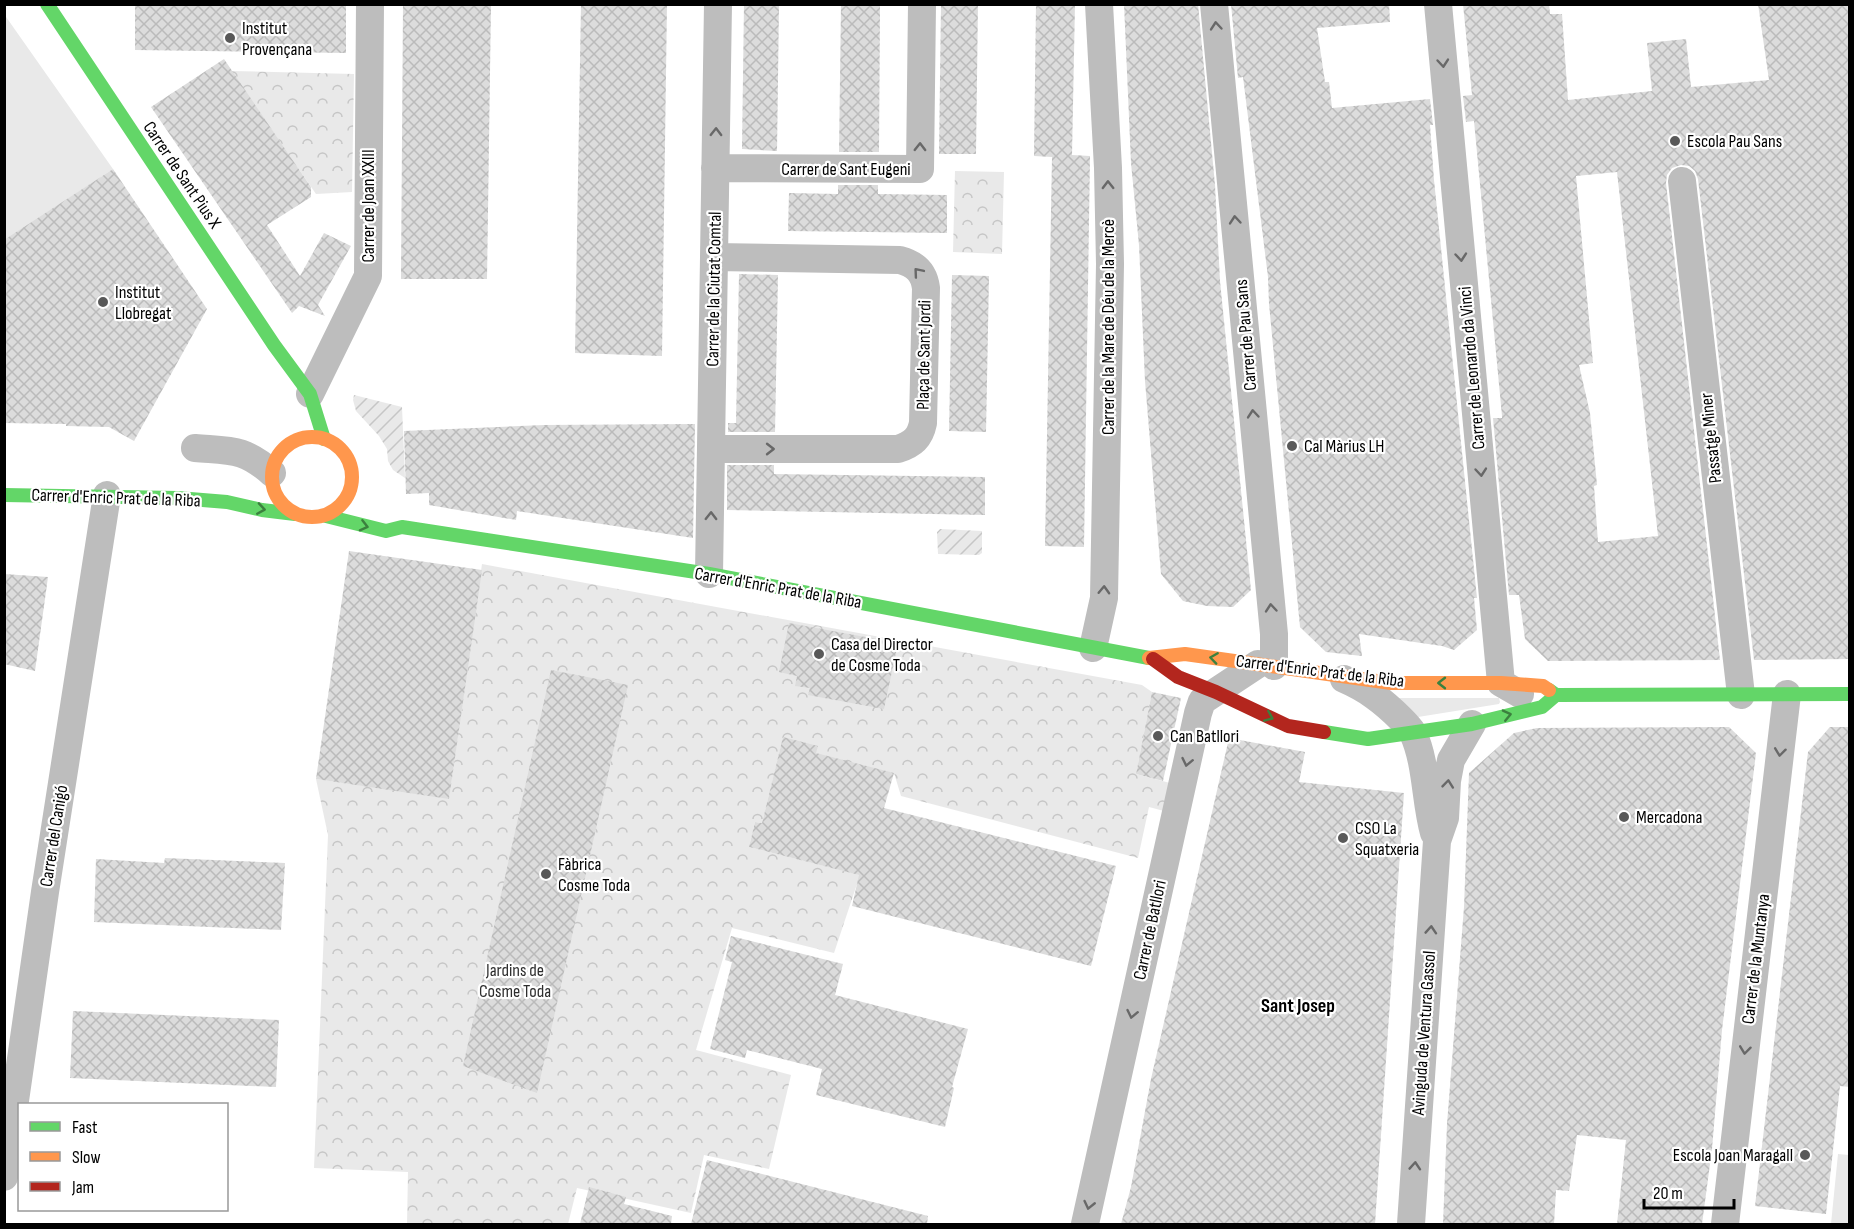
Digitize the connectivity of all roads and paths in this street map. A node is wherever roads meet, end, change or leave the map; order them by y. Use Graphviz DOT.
graph roads {
  1 [pos="47,4"];
  2 [pos="370,4"];
  3 [pos="718,4"];
  4 [pos="922,4"];
  5 [pos="1099,4"];
  6 [pos="1214,4"];
  7 [pos="1438,4"];
  8 [pos="715,168"];
  9 [pos="1682,181"];
  10 [pos="714,257"];
  11 [pos="302,394"];
  12 [pos="298,423"];
  13 [pos="324,439"];
  14 [pos="297,440"];
  15 [pos="195,448"];
  16 [pos="712,449"];
  17 [pos="353,476"];
  18 [pos="262,485"];
  19 [pos="362,491"];
  20 [pos="4,495"];
  21 [pos="107,495"];
  22 [pos="227,502"];
  23 [pos="295,514"];
  24 [pos="326,516"];
  25 [pos="392,516"];
  26 [pos="402,527"];
  27 [pos="709,574"];
  28 [pos="1093,648"];
  29 [pos="1153,659"];
  30 [pos="1266,665"];
  31 [pos="1334,675"];
  32 [pos="1501,683"];
  33 [pos="1216,692"];
  34 [pos="1741,694"];
  35 [pos="1787,694"];
  36 [pos="1850,694"];
  37 [pos="1549,701"];
  38 [pos="1472,723"];
  39 [pos="1412,731"];
  40 [pos="1437,841"];
  41 [pos="4,1177"];
  42 [pos="1085,1224"];
  43 [pos="1411,1224"];
  44 [pos="1725,1224"];
  1 -- 11 [label="street, Carrer de Sant Pius X"];
  2 -- 11 [label="street, Carrer de Joan XXIII"];
  8 -- 3 [label="street, Carrer de la Ciutat Comtal, one-way"];
  8 -- 4 [label="street, Carrer de Sant Eugeni, one-way"];
  28 -- 5 [label="street, Carrer de la Mare de Déu de la Mercè, one-way"];
  30 -- 6 [label="street, Carrer de Pau Sans, one-way"];
  7 -- 32 [label="street, Carrer de Leonardo da Vinci, one-way"];
  8 -- 10 [label="street, Carrer de la Ciutat Comtal"];
  9 -- 34 [label="street, Passatge Miner"];
  10 -- 16 [label="street, Carrer de la Ciutat Comtal"];
  16 -- 10 [label="street, Plaça de Sant Jordi, one-way"];
  11 -- 13 [label="street, Carrer de Sant Pius X"];
  12 -- 14 [label="street"];
  13 -- 14 [label="street"];
  13 -- 17 [label="street"];
  14 -- 18 [label="street"];
  15 -- 18 [label="street"];
  27 -- 16 [label="street, Carrer de la Ciutat Comtal, one-way"];
  17 -- 19 [label="street"];
  17 -- 24 [label="street"];
  18 -- 22 [label="street, Carrer d'Enric Prat de la Riba"];
  18 -- 23 [label="street"];
  20 -- 21 [label="street, Carrer d'Enric Prat de la Riba"];
  21 -- 22 [label="street, Carrer d'Enric Prat de la Riba"];
  21 -- 41 [label="street, Carrer del Canigó"];
  22 -- 23 [label="street, Carrer d'Enric Prat de la Riba, one-way"];
  23 -- 24 [label="street"];
  24 -- 26 [label="street, Carrer d'Enric Prat de la Riba, one-way"];
  25 -- 26 [label="street"];
  26 -- 27 [label="street, Carrer d'Enric Prat de la Riba"];
  27 -- 28 [label="street, Carrer d'Enric Prat de la Riba"];
  28 -- 29 [label="street, Carrer d'Enric Prat de la Riba"];
  30 -- 29 [label="street, Carrer d'Enric Prat de la Riba, one-way"];
  29 -- 33 [label="street, Carrer d'Enric Prat de la Riba"];
  30 -- 31 [label="street, Carrer d'Enric Prat de la Riba"];
  30 -- 33 [label="street, Carrer de Batllori"];
  32 -- 31 [label="street, Carrer d'Enric Prat de la Riba, one-way"];
  31 -- 39 [label="street, Avinguda de Ventura Gassol"];
  32 -- 37 [label="street"];
  33 -- 39 [label="street, Carrer d'Enric Prat de la Riba, one-way"];
  33 -- 42 [label="street, Carrer de Batllori, one-way"];
  34 -- 35 [label="street, Carrer d'Enric Prat de la Riba"];
  34 -- 37 [label="street, Carrer d'Enric Prat de la Riba"];
  35 -- 36 [label="street, Carrer d'Enric Prat de la Riba"];
  35 -- 44 [label="street, Carrer de la Muntanya, one-way"];
  38 -- 37 [label="street, Carrer d'Enric Prat de la Riba, one-way"];
  38 -- 39 [label="street, Carrer d'Enric Prat de la Riba"];
  40 -- 38 [label="street, Avinguda de Ventura Gassol, one-way"];
  39 -- 40 [label="street, Avinguda de Ventura Gassol"];
  43 -- 40 [label="street, Avinguda de Ventura Gassol, one-way"];
}
